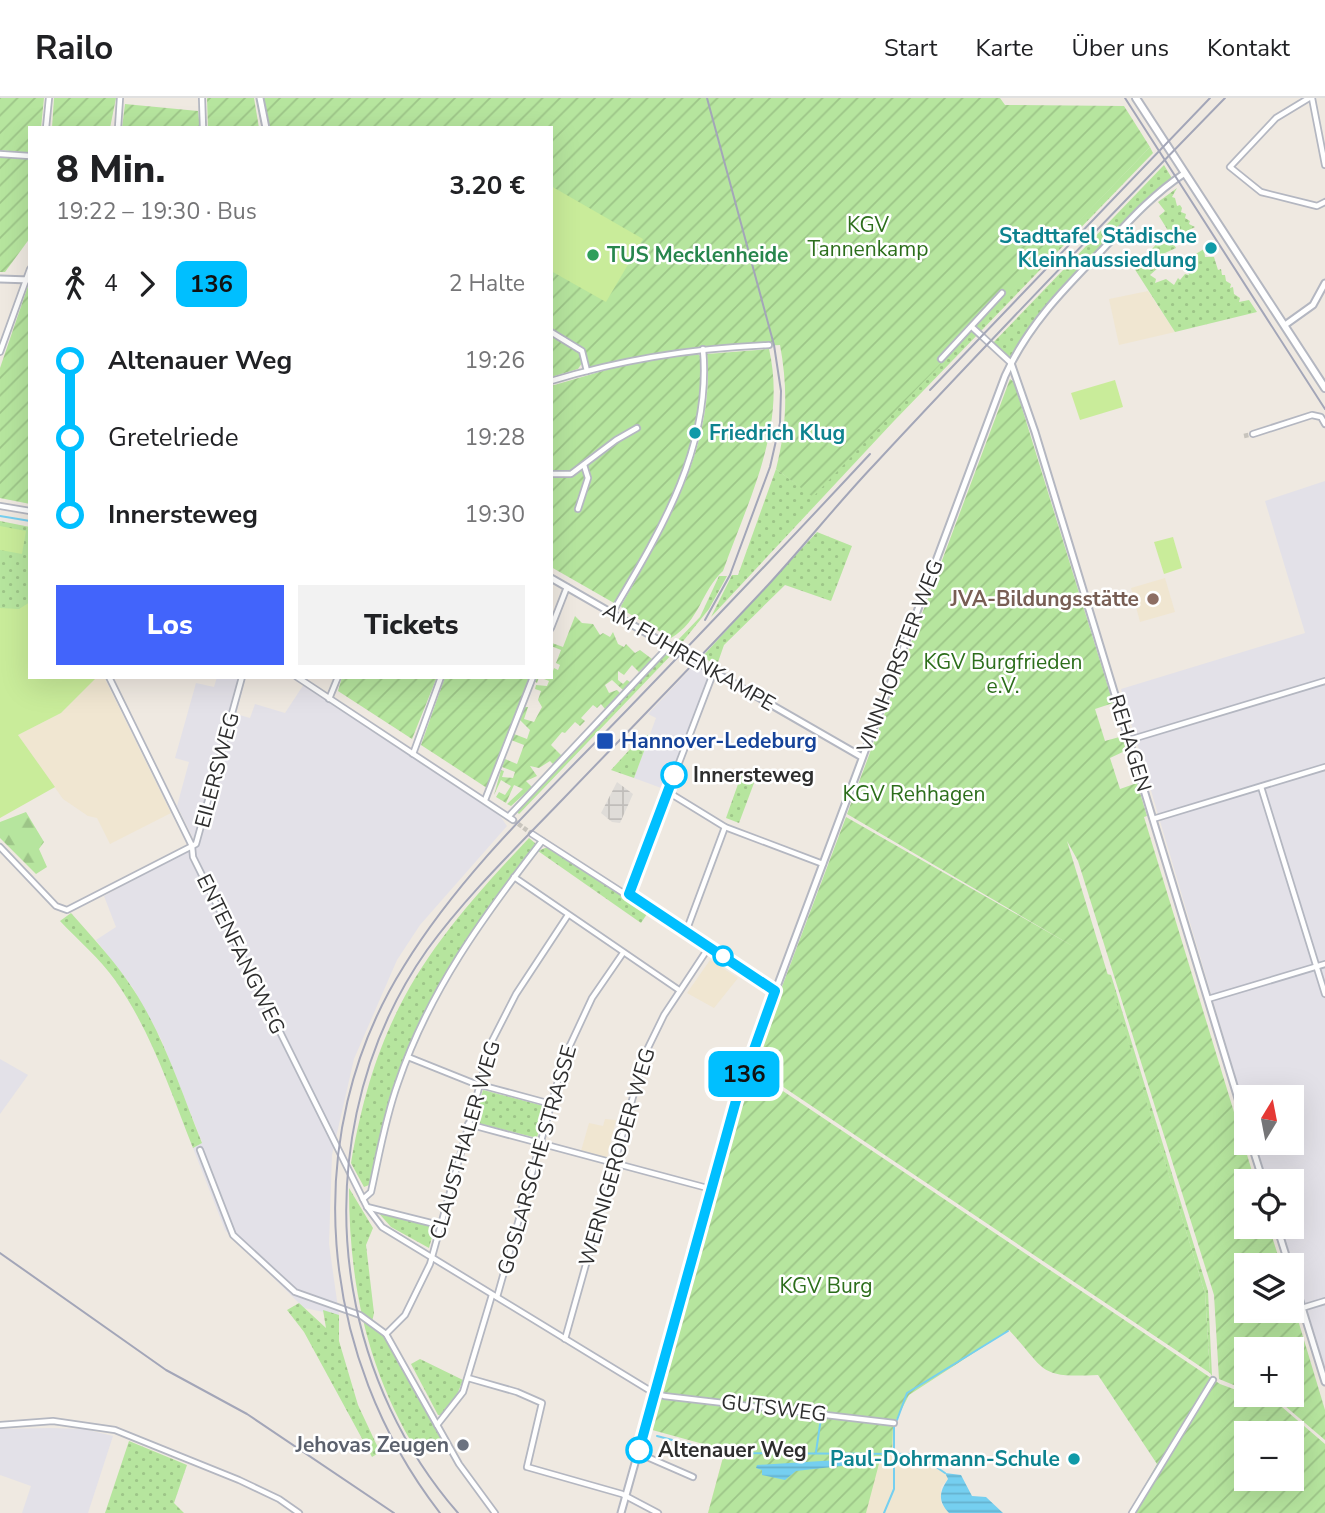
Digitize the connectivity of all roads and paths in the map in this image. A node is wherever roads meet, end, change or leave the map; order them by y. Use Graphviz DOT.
graph roads {
  1 [pos="49,98"];
  2 [pos="120,98"];
  3 [pos="202,98"];
  4 [pos="260,98"];
  5 [pos="1136,98"];
  6 [pos="1311,98"];
  7 [pos="46,126"];
  8 [pos="118,126"];
  9 [pos="203,126"];
  10 [pos="266,126"];
  11 [pos="0,154"];
  12 [pos="28,156"];
  13 [pos="1325,166"];
  14 [pos="1185,173"];
  15 [pos="1325,202"];
  16 [pos="0,279"];
  17 [pos="28,280"];
  18 [pos="1325,283"];
  19 [pos="1002,293"];
  20 [pos="1285,325"];
  21 [pos="973,328"];
  22 [pos="553,333"];
  23 [pos="769,345"];
  24 [pos="703,349"];
  25 [pos="0,352"];
  26 [pos="942,359"];
  27 [pos="1011,363"];
  28 [pos="587,370"];
  29 [pos="553,381"];
  30 [pos="1325,388"];
  31 [pos="1325,424"];
  32 [pos="637,428"];
  33 [pos="1253,434"];
  34 [pos="584,465"];
  35 [pos="553,474"];
  36 [pos="0,506"];
  37 [pos="578,509"];
  38 [pos="28,511"];
  39 [pos="553,579"];
  40 [pos="566,587"];
  41 [pos="612,613"];
  42 [pos="553,623"];
  43 [pos="669,646"];
  44 [pos="714,671"];
  45 [pos="110,679"];
  46 [pos="241,679"];
  47 [pos="300,679"];
  48 [pos="337,679"];
  49 [pos="440,679"];
  50 [pos="532,679"];
  51 [pos="1325,681"];
  52 [pos="329,699"];
  53 [pos="1129,740"];
  54 [pos="413,754"];
  55 [pos="862,757"];
  56 [pos="1325,767"];
  57 [pos="1261,787"];
  58 [pos="668,792"];
  59 [pos="485,800"];
  60 [pos="1153,819"];
  61 [pos="725,827"];
  62 [pos="533,834"];
  63 [pos="542,841"];
  64 [pos="192,846"];
  65 [pos="0,847"];
  66 [pos="822,864"];
  67 [pos="514,877"];
  68 [pos="629,894"];
  69 [pos="568,915"];
  70 [pos="687,929"];
  71 [pos="709,947"];
  72 [pos="624,953"];
  73 [pos="1325,964"];
  74 [pos="1317,967"];
  75 [pos="679,990"];
  76 [pos="775,991"];
  77 [pos="1325,994"];
  78 [pos="1208,999"];
  79 [pos="408,1057"];
  80 [pos="479,1084"];
  81 [pos="1234,1085"];
  82 [pos="551,1104"];
  83 [pos="468,1124"];
  84 [pos="540,1144"];
  85 [pos="200,1150"];
  86 [pos="613,1164"];
  87 [pos="711,1189"];
  88 [pos="363,1199"];
  89 [pos="367,1207"];
  90 [pos="439,1225"];
  91 [pos="431,1258"];
  92 [pos="494,1296"];
  93 [pos="1325,1301"];
  94 [pos="1304,1307"];
  95 [pos="1304,1314"];
  96 [pos="386,1334"];
  97 [pos="565,1339"];
  98 [pos="468,1378"];
  99 [pos="1213,1380"];
  100 [pos="1325,1382"];
  101 [pos="655,1392"];
  102 [pos="894,1423"];
  103 [pos="0,1425"];
  104 [pos="437,1425"];
  105 [pos="638,1453"];
  106 [pos="693,1477"];
  107 [pos="626,1497"];
  108 [pos="299,1513"];
  109 [pos="495,1513"];
  110 [pos="621,1513"];
  111 [pos="658,1513"];
  112 [pos="1132,1513"];
  1 -- 7 [label="street"];
  2 -- 8 [label="street"];
  3 -- 9 [label="street"];
  4 -- 10 [label="street"];
  5 -- 14 [label="main road"];
  6 -- 13 [label="street"];
  6 -- 15 [label="street"];
  11 -- 12 [label="street"];
  14 -- 20 [label="main road"];
  14 -- 27 [label="street, VINNHORSTER WEG"];
  16 -- 17 [label="street"];
  17 -- 25 [label="street"];
  18 -- 20 [label="street"];
  19 -- 21 [label="street"];
  20 -- 30 [label="main road"];
  21 -- 26 [label="street"];
  21 -- 27 [label="street"];
  22 -- 28 [label="street"];
  23 -- 24 [label="street"];
  24 -- 28 [label="street"];
  24 -- 41 [label="street"];
  27 -- 53 [label="street, REHAGEN"];
  27 -- 55 [label="street, VINNHORSTER WEG"];
  28 -- 29 [label="street"];
  31 -- 33 [label="street"];
  32 -- 34 [label="street"];
  34 -- 35 [label="street"];
  34 -- 37 [label="street"];
  36 -- 38 [label="street"];
  39 -- 40 [label="street, AM FUHRENKAMPE"];
  40 -- 41 [label="street, AM FUHRENKAMPE"];
  40 -- 42 [label="street"];
  41 -- 43 [label="street, AM FUHRENKAMPE"];
  43 -- 44 [label="street, AM FUHRENKAMPE"];
  43 -- 59 [label="street"];
  44 -- 55 [label="street, AM FUHRENKAMPE"];
  44 -- 58 [label="street"];
  45 -- 64 [label="street, ENTENFANGWEG"];
  46 -- 64 [label="street, EILERSWEG"];
  47 -- 52 [label="street"];
  48 -- 52 [label="street"];
  49 -- 54 [label="street"];
  50 -- 59 [label="street"];
  51 -- 53 [label="street"];
  52 -- 54 [label="street"];
  53 -- 60 [label="street, REHAGEN"];
  54 -- 59 [label="street"];
  55 -- 66 [label="street, VINNHORSTER WEG"];
  56 -- 57 [label="street"];
  57 -- 60 [label="street"];
  57 -- 74 [label="street"];
  58 -- 61 [label="street"];
  58 -- 68 [label="street"];
  60 -- 78 [label="street, REHAGEN"];
  61 -- 66 [label="street"];
  61 -- 70 [label="street"];
  62 -- 63 [label="street"];
  63 -- 67 [label="street"];
  63 -- 68 [label="street"];
  64 -- 65 [label="street, EILERSWEG"];
  64 -- 88 [label="street, ENTENFANGWEG"];
  66 -- 76 [label="street, VINNHORSTER WEG"];
  67 -- 69 [label="street"];
  67 -- 79 [label="street"];
  68 -- 71 [label="street"];
  69 -- 72 [label="street"];
  69 -- 80 [label="street, CLAUSTHALER WEG"];
  71 -- 75 [label="street, WERNIGERODER WEG"];
  71 -- 76 [label="street"];
  72 -- 75 [label="street"];
  72 -- 82 [label="street, GOSLARSCHE STRASSE"];
  73 -- 74 [label="street"];
  74 -- 77 [label="street"];
  74 -- 78 [label="street"];
  75 -- 86 [label="street, WERNIGERODER WEG"];
  76 -- 87 [label="street, VINNHORSTER WEG"];
  78 -- 81 [label="street, REHAGEN"];
  79 -- 80 [label="street"];
  79 -- 88 [label="street"];
  80 -- 82 [label="street"];
  80 -- 83 [label="street, CLAUSTHALER WEG"];
  82 -- 84 [label="street, GOSLARSCHE STRASSE"];
  83 -- 84 [label="street"];
  83 -- 90 [label="street, CLAUSTHALER WEG"];
  84 -- 86 [label="street"];
  84 -- 92 [label="street, GOSLARSCHE STRASSE"];
  85 -- 96 [label="street"];
  86 -- 87 [label="street"];
  86 -- 97 [label="street, WERNIGERODER WEG"];
  87 -- 101 [label="street, VINNHORSTER WEG"];
  88 -- 89 [label="street, ENTENFANGWEG"];
  89 -- 90 [label="street"];
  89 -- 91 [label="street, ENTENFANGWEG"];
  90 -- 91 [label="street, CLAUSTHALER WEG"];
  91 -- 92 [label="street"];
  91 -- 96 [label="street, CLAUSTHALER WEG"];
  92 -- 97 [label="street"];
  92 -- 98 [label="street, GOSLARSCHE STRASSE"];
  93 -- 94 [label="street"];
  95 -- 100 [label="street"];
  96 -- 104 [label="street"];
  97 -- 101 [label="street"];
  98 -- 104 [label="street, GOSLARSCHE STRASSE"];
  98 -- 107 [label="street"];
  99 -- 112 [label="street"];
  101 -- 102 [label="street, GUTSWEG"];
  101 -- 105 [label="street, VINNHORSTER WEG"];
  103 -- 108 [label="street"];
  104 -- 109 [label="street"];
  105 -- 106 [label="street"];
  105 -- 107 [label="street, VINNHORSTER WEG"];
  107 -- 110 [label="street, VINNHORSTER WEG"];
  107 -- 111 [label="street"];
}
